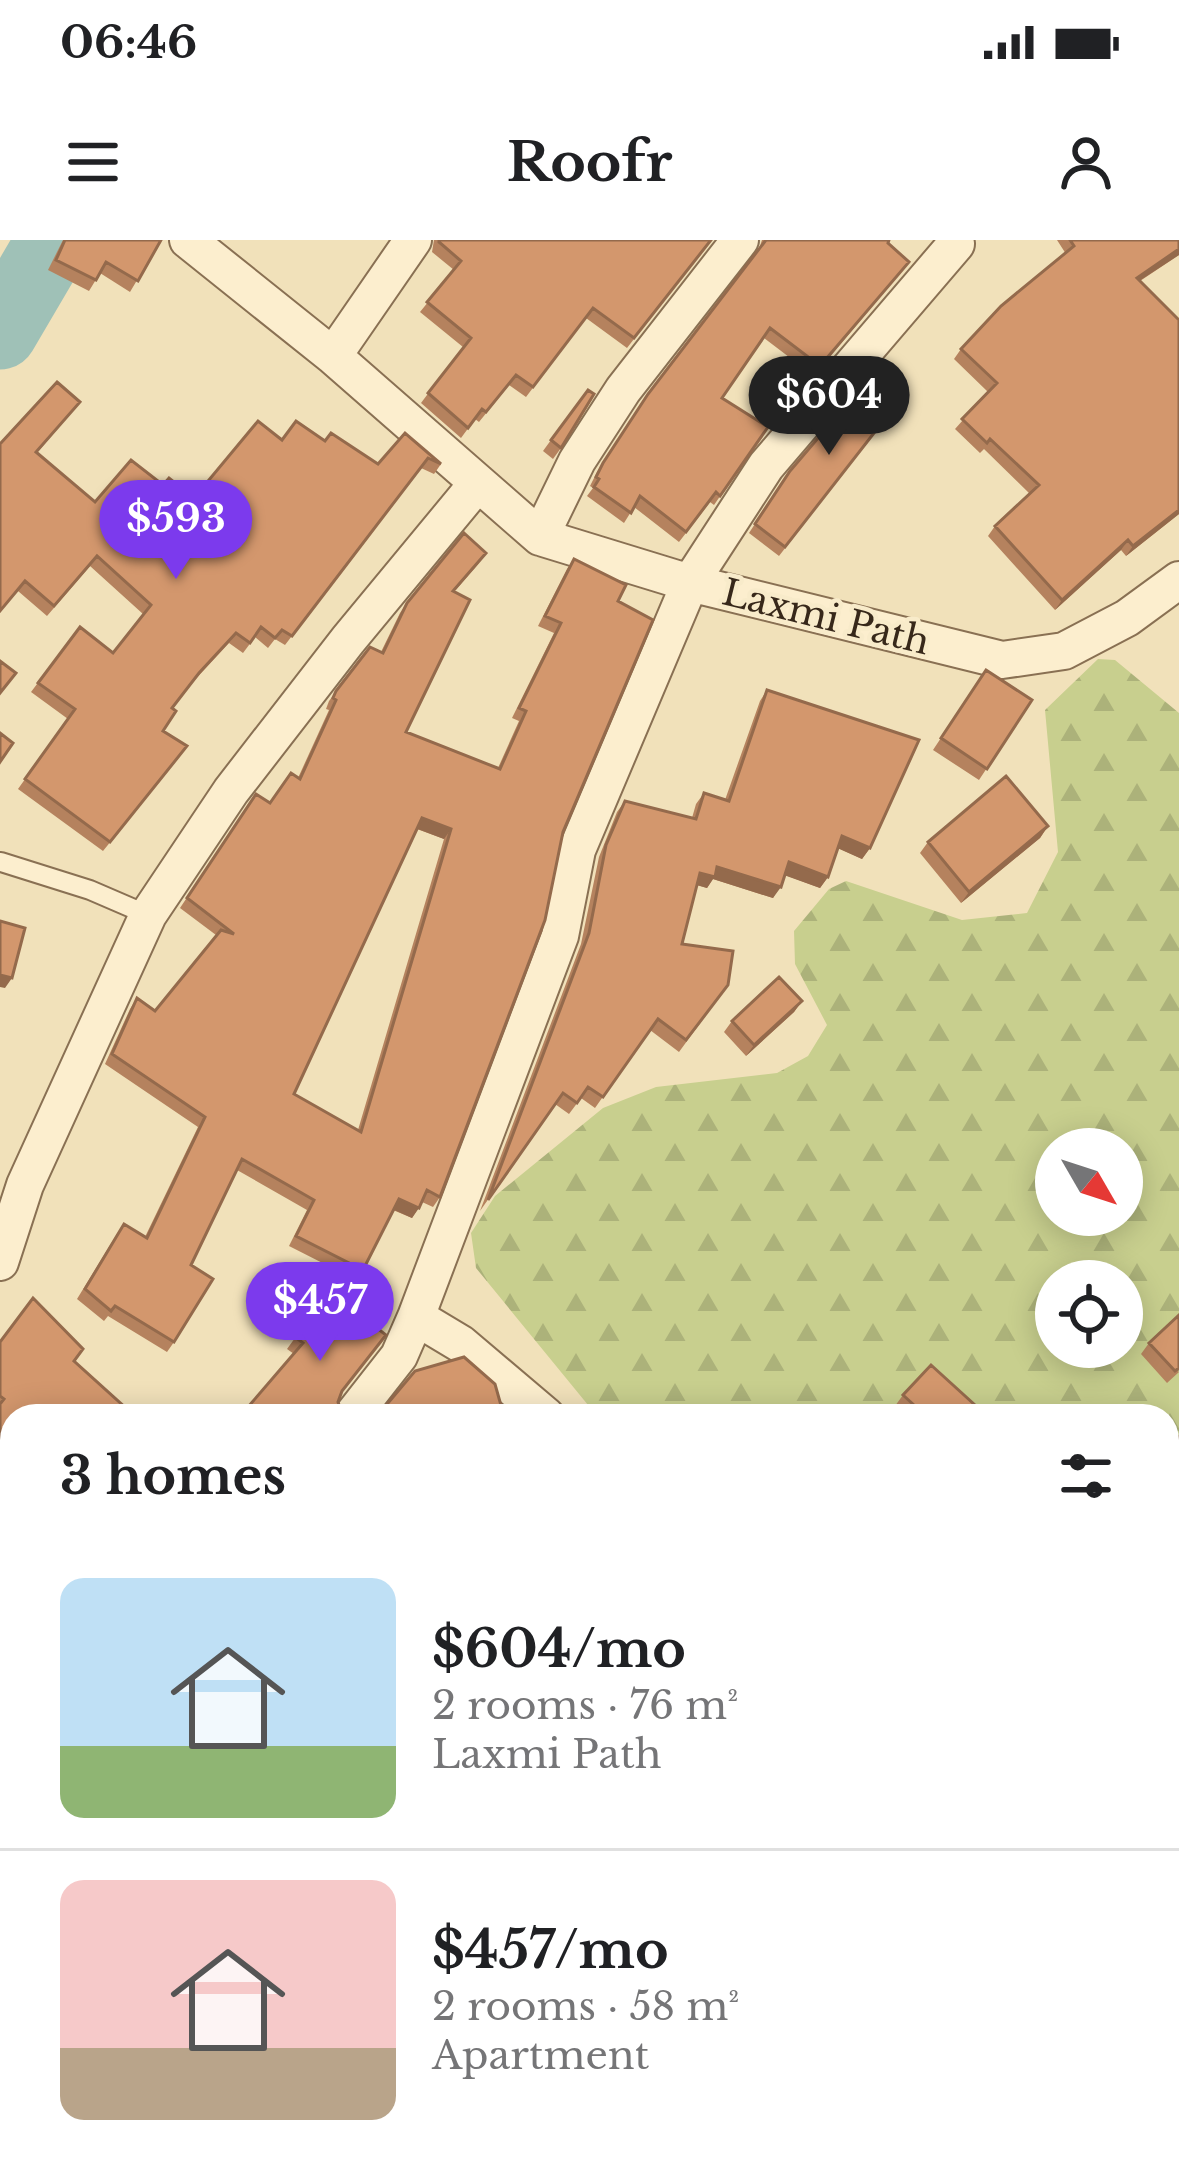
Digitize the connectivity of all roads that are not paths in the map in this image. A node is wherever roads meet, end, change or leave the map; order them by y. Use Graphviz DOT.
graph roads {
  1 [pos="188,240"];
  2 [pos="413,240"];
  3 [pos="740,240"];
  4 [pos="956,244"];
  5 [pos="333,356"];
  6 [pos="477,484"];
  7 [pos="540,537"];
  8 [pos="1179,580"];
  9 [pos="690,583"];
  10 [pos="1,862"];
  11 [pos="148,915"];
  12 [pos="0,1262"];
  13 [pos="416,1317"];
  14 [pos="361,1404"];
  15 [pos="532,1404"];
  1 -- 5 [label="street, Laxmi Path"];
  2 -- 5 [label="street"];
  3 -- 7 [label="street"];
  4 -- 9 [label="street"];
  5 -- 6 [label="street, Laxmi Path"];
  6 -- 7 [label="street, Laxmi Path"];
  6 -- 11 [label="street"];
  7 -- 9 [label="street, Laxmi Path"];
  8 -- 9 [label="street, Laxmi Path"];
  9 -- 13 [label="street"];
  10 -- 11 [label="lane"];
  11 -- 12 [label="street"];
  13 -- 14 [label="street"];
  13 -- 15 [label="street"];
}
